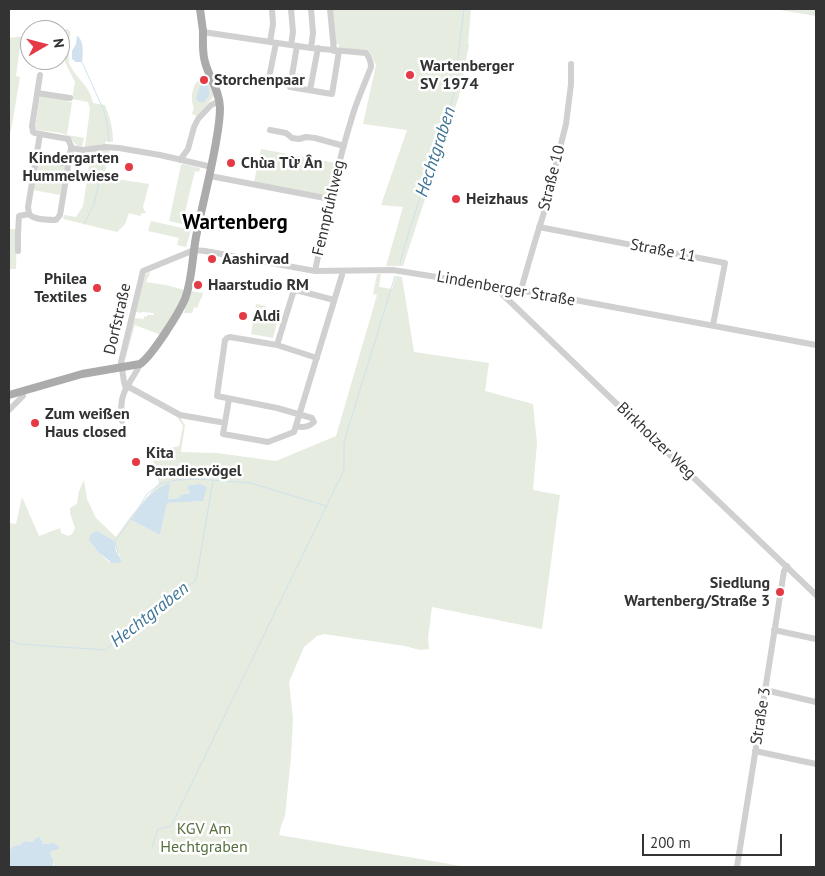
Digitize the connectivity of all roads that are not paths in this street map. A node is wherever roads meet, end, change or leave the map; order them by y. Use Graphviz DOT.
graph roads {
  1 [pos="200,9"];
  2 [pos="272,9"];
  3 [pos="291,9"];
  4 [pos="311,9"];
  5 [pos="330,9"];
  6 [pos="203,32"];
  7 [pos="273,42"];
  8 [pos="294,45"];
  9 [pos="314,48"];
  10 [pos="337,51"];
  11 [pos="571,64"];
  12 [pos="270,73"];
  13 [pos="40,75"];
  14 [pos="310,90"];
  15 [pos="37,93"];
  16 [pos="70,98"];
  17 [pos="220,100"];
  18 [pos="270,130"];
  19 [pos="40,134"];
  20 [pos="344,146"];
  21 [pos="71,148"];
  22 [pos="188,149"];
  23 [pos="36,159"];
  24 [pos="180,160"];
  25 [pos="192,162"];
  26 [pos="69,164"];
  27 [pos="212,167"];
  28 [pos="210,176"];
  29 [pos="330,199"];
  30 [pos="29,214"];
  31 [pos="539,228"];
  32 [pos="194,250"];
  33 [pos="18,251"];
  34 [pos="315,271"];
  35 [pos="342,271"];
  36 [pos="498,287"];
  37 [pos="517,290"];
  38 [pos="334,300"];
  39 [pos="510,302"];
  40 [pos="713,325"];
  41 [pos="816,344"];
  42 [pos="278,346"];
  43 [pos="317,358"];
  44 [pos="140,364"];
  45 [pos="121,365"];
  46 [pos="127,388"];
  47 [pos="22,392"];
  48 [pos="9,396"];
  49 [pos="229,399"];
  50 [pos="9,410"];
  51 [pos="300,414"];
  52 [pos="122,421"];
  53 [pos="220,422"];
  54 [pos="296,426"];
  55 [pos="787,566"];
  56 [pos="816,595"];
  57 [pos="774,630"];
  58 [pos="816,639"];
  59 [pos="765,690"];
  60 [pos="816,702"];
  61 [pos="755,751"];
  62 [pos="816,764"];
  63 [pos="737,867"];
  1 -- 6 [label="main road, Dorfstraße"];
  2 -- 7 [label="street"];
  3 -- 8 [label="street"];
  4 -- 9 [label="street"];
  5 -- 10 [label="street"];
  6 -- 7 [label="street, Fennpfuhlweg"];
  6 -- 17 [label="main road, Dorfstraße"];
  7 -- 8 [label="street, Fennpfuhlweg"];
  7 -- 12 [label="street"];
  8 -- 9 [label="street, Fennpfuhlweg"];
  8 -- 14 [label="street"];
  9 -- 10 [label="street, Fennpfuhlweg"];
  9 -- 14 [label="street"];
  10 -- 14 [label="street"];
  10 -- 20 [label="street, Fennpfuhlweg"];
  11 -- 31 [label="street, Straße 10"];
  13 -- 15 [label="street"];
  15 -- 16 [label="street"];
  15 -- 19 [label="street"];
  17 -- 22 [label="street"];
  17 -- 27 [label="main road, Dorfstraße"];
  18 -- 20 [label="street, Fennpfuhlweg"];
  19 -- 21 [label="street"];
  19 -- 23 [label="street"];
  20 -- 29 [label="street, Fennpfuhlweg"];
  21 -- 24 [label="street"];
  21 -- 26 [label="street"];
  22 -- 24 [label="street"];
  22 -- 25 [label="street"];
  23 -- 26 [label="street"];
  23 -- 30 [label="street"];
  24 -- 25 [label="street"];
  25 -- 27 [label="street"];
  26 -- 30 [label="street"];
  27 -- 28 [label="main road, Dorfstraße"];
  28 -- 29 [label="street"];
  28 -- 32 [label="main road, Dorfstraße"];
  29 -- 34 [label="street, Fennpfuhlweg"];
  30 -- 33 [label="street"];
  31 -- 37 [label="street, Straße 10"];
  31 -- 40 [label="street, Straße 11"];
  32 -- 34 [label="street, Lindenberger Straße"];
  32 -- 44 [label="main road, Dorfstraße"];
  32 -- 45 [label="street, Dorfstraße"];
  34 -- 35 [label="street, Lindenberger Straße"];
  35 -- 36 [label="street, Lindenberger Straße"];
  35 -- 38 [label="street"];
  36 -- 37 [label="street, Lindenberger Straße"];
  36 -- 39 [label="street, Birkholzer Weg"];
  37 -- 39 [label="street, Straße 10"];
  37 -- 40 [label="street, Lindenberger Straße"];
  38 -- 42 [label="street"];
  38 -- 43 [label="street"];
  39 -- 55 [label="street, Birkholzer Weg"];
  40 -- 41 [label="street, Lindenberger Straße"];
  42 -- 43 [label="street"];
  42 -- 49 [label="street"];
  43 -- 51 [label="street"];
  44 -- 45 [label="main road, Dorfstraße"];
  44 -- 46 [label="street, Dorfstraße"];
  45 -- 46 [label="street, Dorfstraße"];
  45 -- 47 [label="main road, Dorfstraße"];
  46 -- 52 [label="street, Dorfstraße"];
  46 -- 53 [label="street"];
  47 -- 48 [label="main road, Dorfstraße"];
  47 -- 50 [label="street"];
  49 -- 51 [label="street"];
  49 -- 54 [label="street"];
  51 -- 54 [label="street"];
  51 -- 54 [label="street"];
  55 -- 56 [label="street, Birkholzer Weg"];
  55 -- 57 [label="street, Straße 3"];
  57 -- 58 [label="street"];
  57 -- 59 [label="street, Straße 3"];
  59 -- 60 [label="street"];
  59 -- 61 [label="street, Straße 3"];
  61 -- 62 [label="street"];
  61 -- 63 [label="street, Straße 3"];
}
